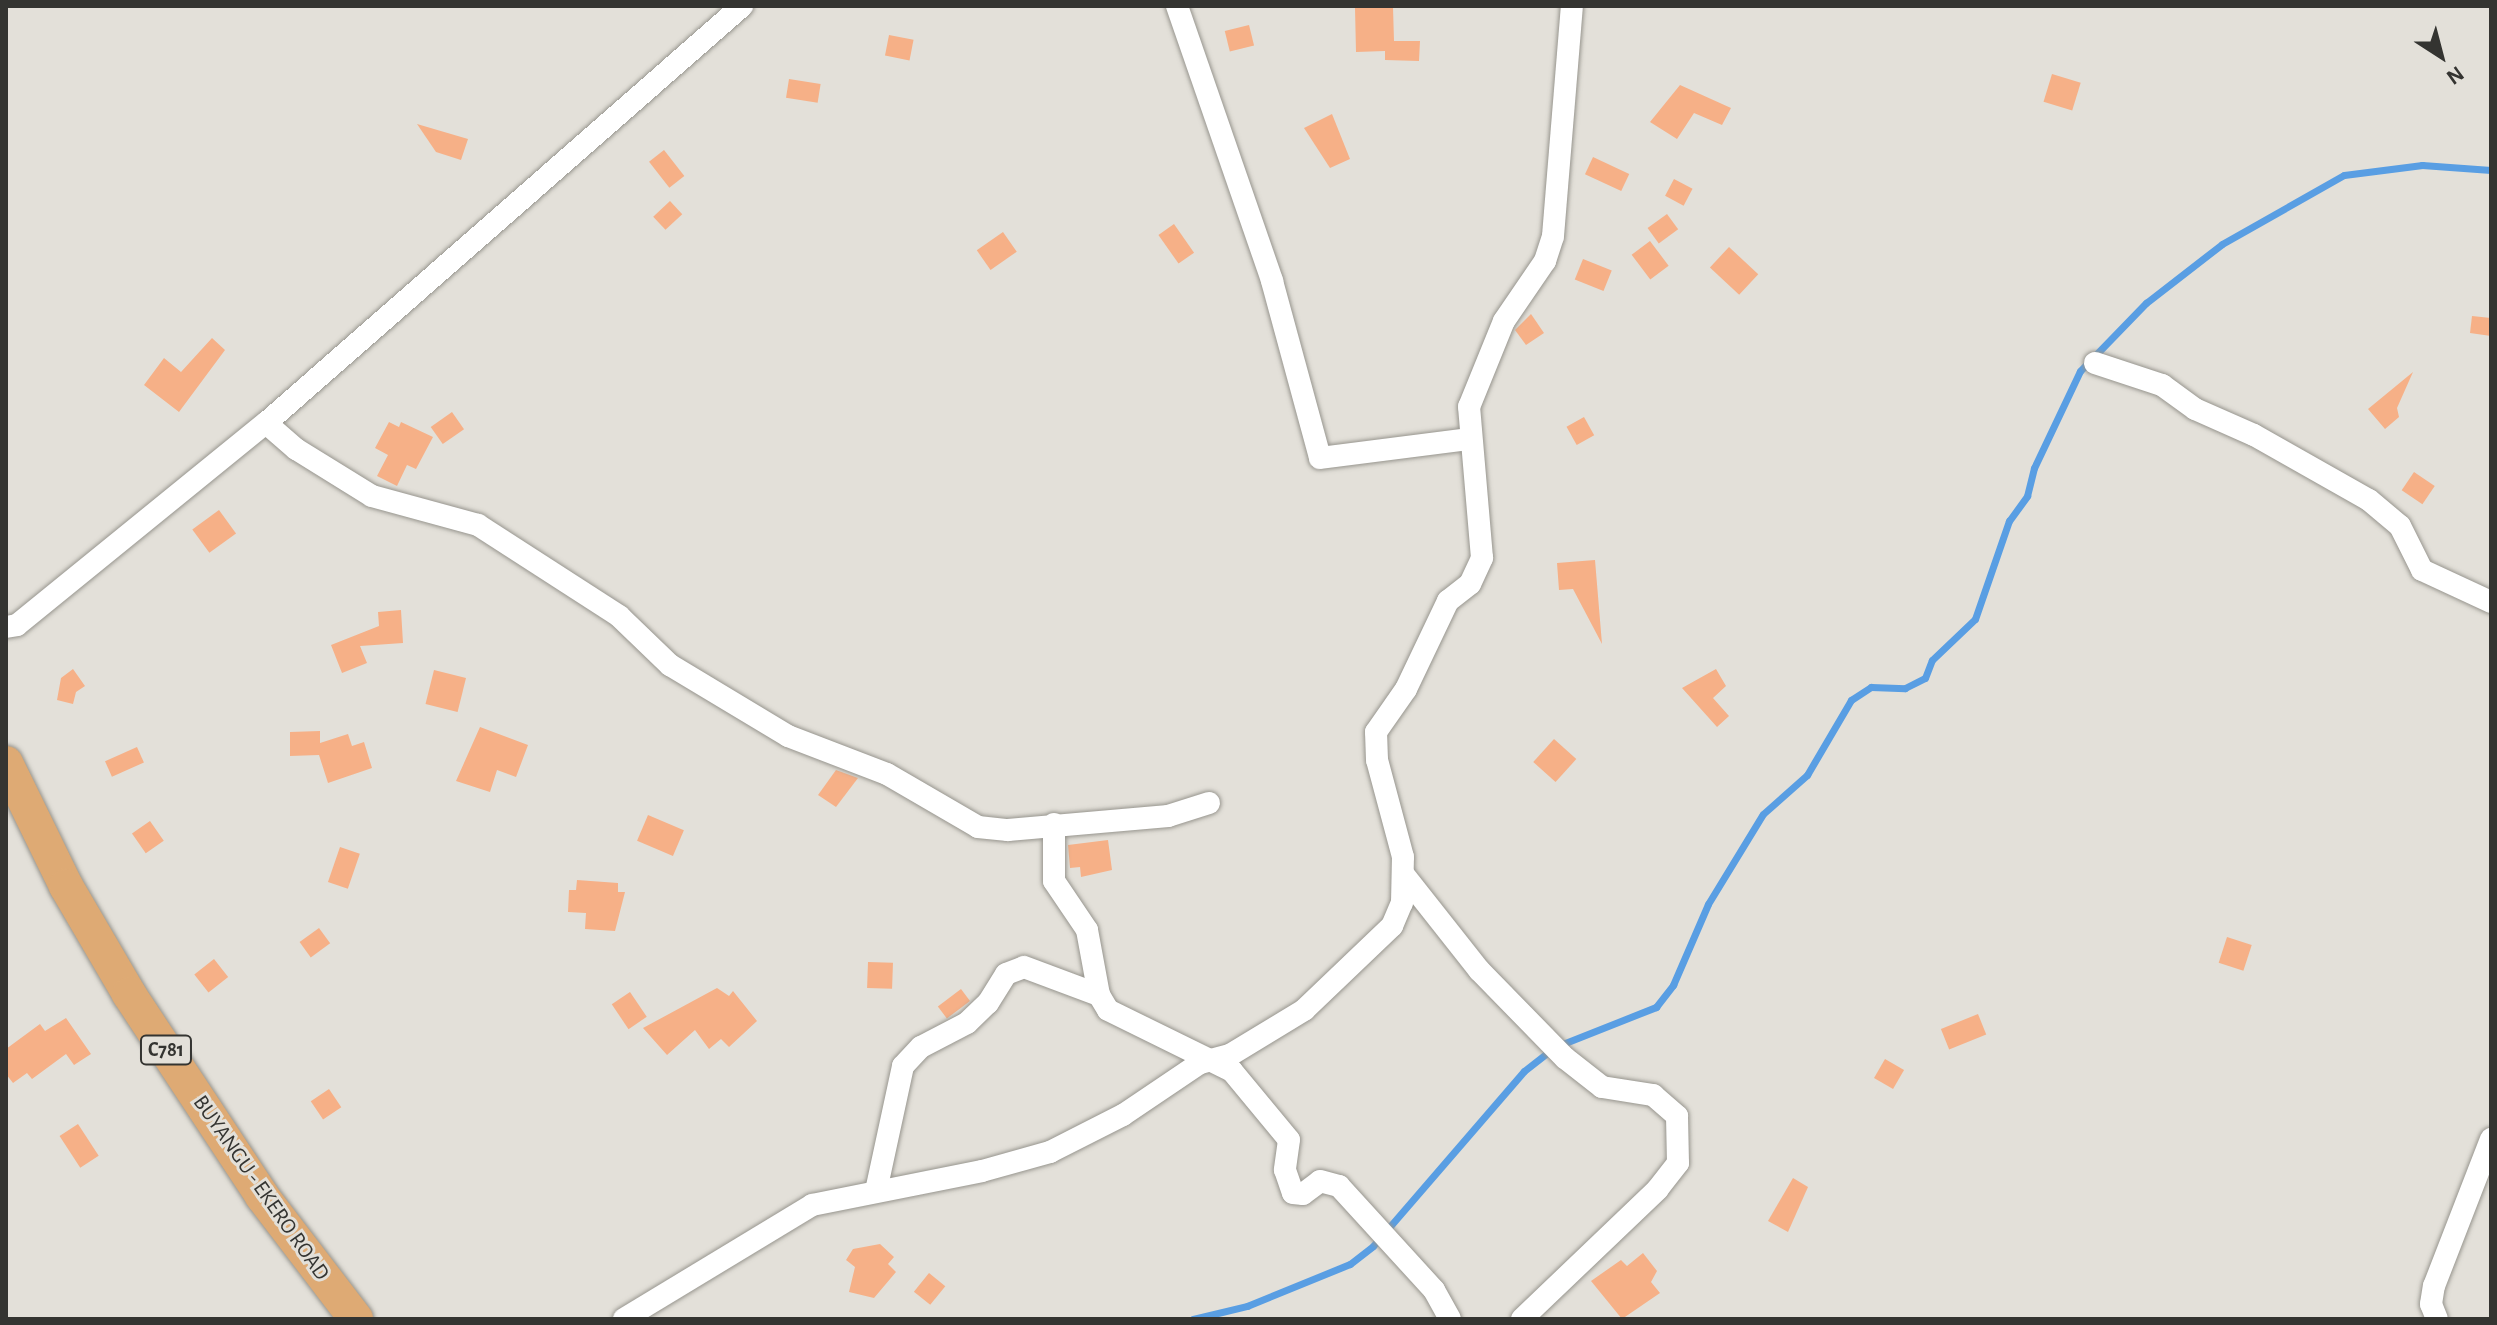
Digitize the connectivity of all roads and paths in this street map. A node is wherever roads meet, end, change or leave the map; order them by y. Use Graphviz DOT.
graph roads {
  1 [pos="742,6"];
  2 [pos="1177,6"];
  3 [pos="1572,6"];
  4 [pos="2095,363"];
  5 [pos="266,423"];
  6 [pos="1469,439"];
  7 [pos="2491,602"];
  8 [pos="6,627"];
  9 [pos="6,763"];
  10 [pos="1209,803"];
  11 [pos="1054,824"];
  12 [pos="1404,875"];
  13 [pos="1099,995"];
  14 [pos="1215,1059"];
  15 [pos="2491,1139"];
  16 [pos="876,1191"];
  17 [pos="356,1319"];
  18 [pos="624,1319"];
  19 [pos="1450,1319"];
  20 [pos="1522,1319"];
  21 [pos="2437,1319"];
  1 -- 5 [label="street"];
  2 -- 6 [label="street"];
  3 -- 6 [label="street"];
  4 -- 7 [label="street"];
  5 -- 8 [label="street"];
  5 -- 11 [label="street"];
  6 -- 12 [label="street"];
  9 -- 17 [label="main road, BUYANGU - EKERO ROAD / C781"];
  10 -- 11 [label="street"];
  11 -- 13 [label="street"];
  12 -- 14 [label="street"];
  12 -- 20 [label="street"];
  13 -- 14 [label="street"];
  13 -- 16 [label="street"];
  14 -- 16 [label="street"];
  14 -- 19 [label="street"];
  15 -- 21 [label="street"];
  16 -- 18 [label="street"];
}
